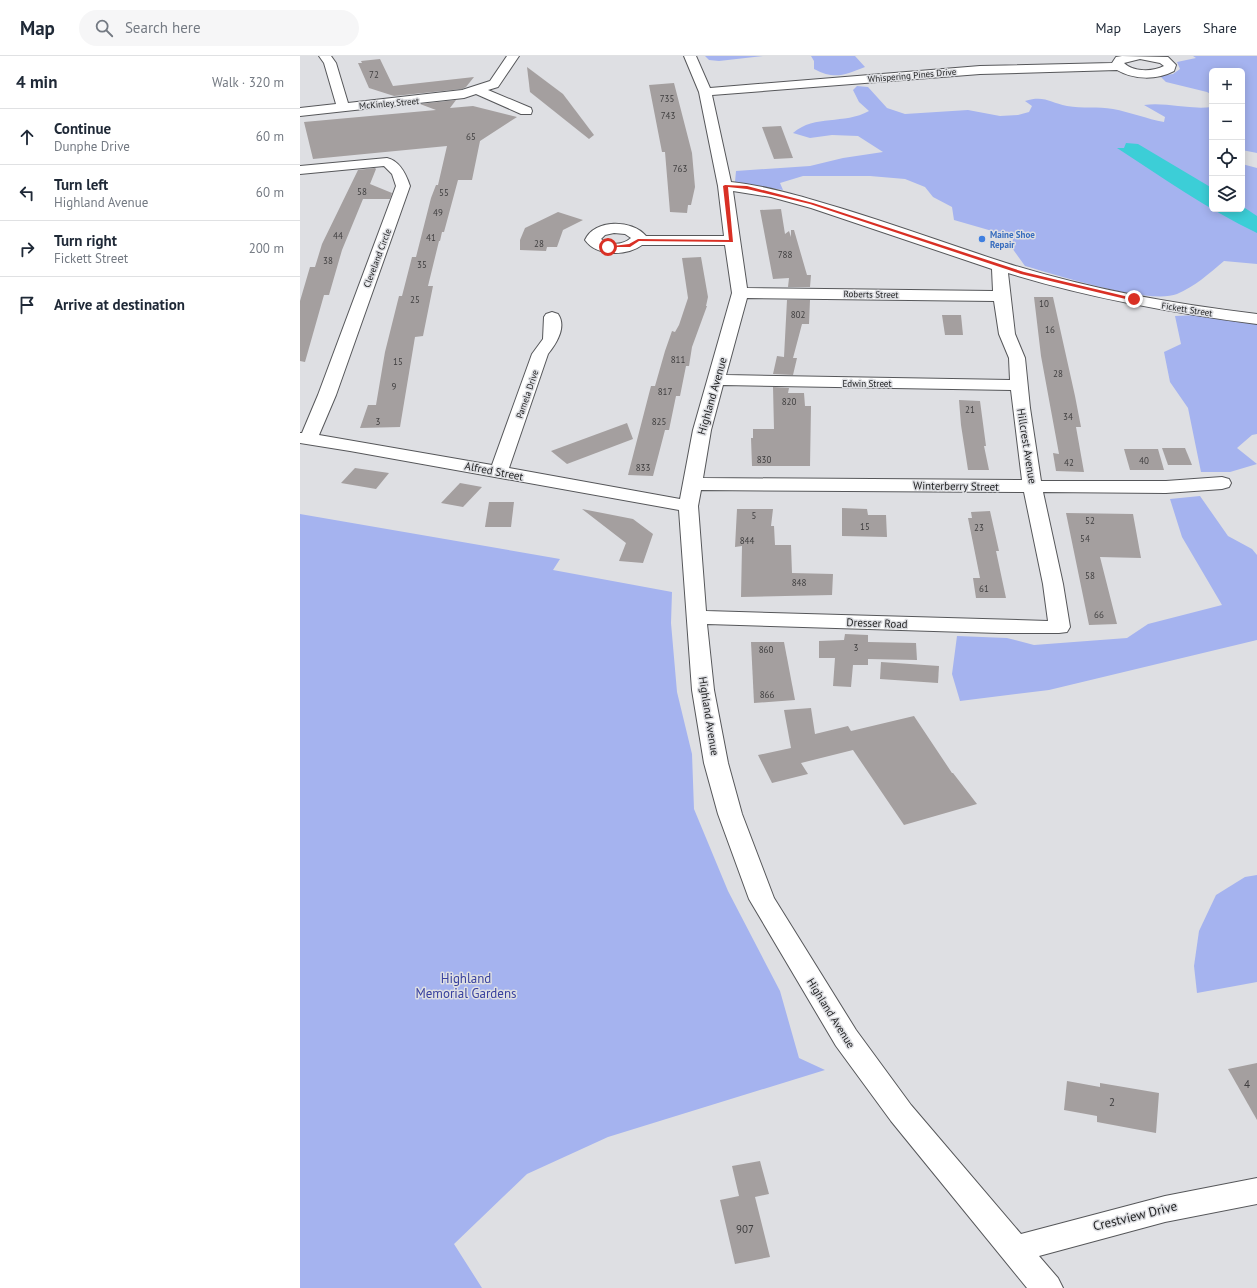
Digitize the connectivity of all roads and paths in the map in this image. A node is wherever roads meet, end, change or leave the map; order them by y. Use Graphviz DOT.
graph roads {
  1 [pos="325,56"];
  2 [pos="513,56"];
  3 [pos="690,56"];
  4 [pos="1138,56"];
  5 [pos="1142,56"];
  6 [pos="1177,57"];
  7 [pos="1164,60"];
  8 [pos="1119,66"];
  9 [pos="478,90"];
  10 [pos="706,92"];
  11 [pos="344,107"];
  12 [pos="526,111"];
  13 [pos="300,112"];
  14 [pos="300,170"];
  15 [pos="725,186"];
  16 [pos="638,240"];
  17 [pos="732,241"];
  18 [pos="1000,266"];
  19 [pos="740,293"];
  20 [pos="1001,296"];
  21 [pos="552,317"];
  22 [pos="1257,319"];
  23 [pos="716,380"];
  24 [pos="1018,385"];
  25 [pos="304,438"];
  26 [pos="499,471"];
  27 [pos="1222,483"];
  28 [pos="691,484"];
  29 [pos="1034,486"];
  30 [pos="688,506"];
  31 [pos="696,616"];
  32 [pos="1059,627"];
  33 [pos="1257,1191"];
  34 [pos="1015,1249"];
  35 [pos="1047,1288"];
  1 -- 11 [label="street"];
  2 -- 9 [label="street, McKinley Street"];
  3 -- 10 [label="street, Highland Avenue"];
  4 -- 8 [label="street"];
  5 -- 7 [label="street"];
  6 -- 7 [label="street"];
  7 -- 8 [label="street, Whispering Pines Drive"];
  8 -- 10 [label="street, Whispering Pines Drive"];
  9 -- 11 [label="street, McKinley Street"];
  9 -- 12 [label="street"];
  10 -- 15 [label="street, Highland Avenue"];
  11 -- 13 [label="street, McKinley Street"];
  14 -- 25 [label="street, Cleveland Circle"];
  15 -- 17 [label="street, Highland Avenue"];
  15 -- 18 [label="street, Fickett Street"];
  16 -- 17 [label="street"];
  17 -- 19 [label="street, Highland Avenue"];
  18 -- 20 [label="street, Hillcrest Avenue"];
  18 -- 22 [label="street, Fickett Street"];
  19 -- 20 [label="street, Roberts Street"];
  19 -- 23 [label="street, Highland Avenue"];
  20 -- 24 [label="street, Hillcrest Avenue"];
  21 -- 26 [label="street, Pamela Drive"];
  23 -- 24 [label="street, Edwin Street"];
  23 -- 28 [label="street, Highland Avenue"];
  24 -- 29 [label="street, Hillcrest Avenue"];
  25 -- 26 [label="street, Alfred Street"];
  26 -- 30 [label="street, Alfred Street"];
  27 -- 29 [label="street, Winterberry Street"];
  28 -- 29 [label="street, Winterberry Street"];
  28 -- 30 [label="street, Highland Avenue"];
  29 -- 32 [label="street, Hillcrest Avenue"];
  30 -- 31 [label="street, Highland Avenue"];
  31 -- 32 [label="street, Dresser Road"];
  31 -- 34 [label="street, Highland Avenue"];
  33 -- 34 [label="street, Crestview Drive"];
  34 -- 35 [label="street, Highland Avenue"];
}
